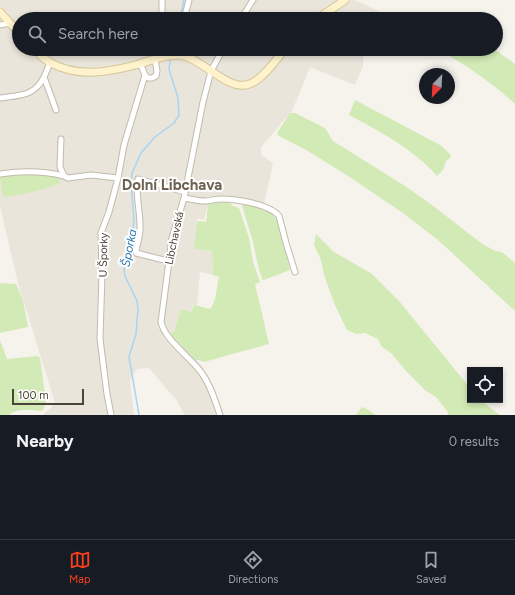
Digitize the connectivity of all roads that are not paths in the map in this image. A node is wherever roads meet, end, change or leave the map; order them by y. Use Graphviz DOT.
graph roads {
  1 [pos="162,0"];
  2 [pos="189,0"];
  3 [pos="253,0"];
  4 [pos="345,0"];
  5 [pos="0,12"];
  6 [pos="162,12"];
  7 [pos="186,12"];
  8 [pos="245,12"];
  9 [pos="327,12"];
  10 [pos="10,23"];
  11 [pos="0,25"];
  12 [pos="42,56"];
  13 [pos="166,56"];
  14 [pos="186,56"];
  15 [pos="219,56"];
  16 [pos="280,56"];
  17 [pos="161,57"];
  18 [pos="50,63"];
  19 [pos="140,63"];
  20 [pos="210,71"];
  21 [pos="145,75"];
  22 [pos="44,77"];
  23 [pos="0,98"];
  24 [pos="56,110"];
  25 [pos="61,139"];
  26 [pos="0,174"];
  27 [pos="64,176"];
  28 [pos="118,178"];
  29 [pos="185,192"];
  30 [pos="184,198"];
  31 [pos="168,261"];
  32 [pos="295,272"];
  33 [pos="111,415"];
  34 [pos="220,415"];
  1 -- 6 [label="street"];
  2 -- 7 [label="street"];
  3 -- 8 [label="street"];
  4 -- 9 [label="main road"];
  5 -- 10 [label="main road"];
  10 -- 11 [label="street"];
  12 -- 18 [label="main road"];
  13 -- 17 [label="main road"];
  14 -- 20 [label="main road"];
  15 -- 20 [label="street, Libchavská"];
  16 -- 20 [label="main road"];
  17 -- 19 [label="main road"];
  17 -- 21 [label="street"];
  18 -- 19 [label="main road"];
  18 -- 22 [label="street"];
  19 -- 21 [label="street"];
  20 -- 29 [label="street, Libchavská"];
  21 -- 28 [label="street, U Šporky"];
  22 -- 23 [label="street"];
  22 -- 24 [label="street"];
  25 -- 27 [label="street"];
  26 -- 27 [label="street"];
  27 -- 28 [label="street"];
  28 -- 33 [label="street, U Šporky"];
  29 -- 30 [label="street, Libchavská"];
  29 -- 31 [label="street"];
  30 -- 31 [label="street, Libchavská"];
  30 -- 32 [label="street"];
  31 -- 34 [label="street, Libchavská"];
}
